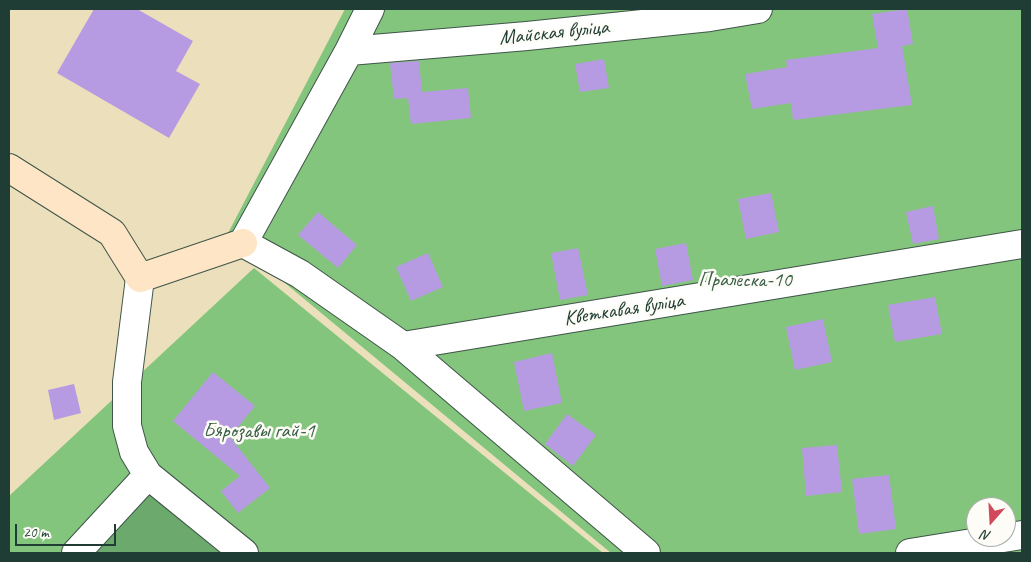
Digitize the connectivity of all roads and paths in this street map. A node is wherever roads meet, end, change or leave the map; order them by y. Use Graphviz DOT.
graph roads {
  1 [pos="370,9"];
  2 [pos="758,9"];
  3 [pos="349,51"];
  4 [pos="9,168"];
  5 [pos="243,243"];
  6 [pos="1022,244"];
  7 [pos="140,278"];
  8 [pos="403,346"];
  9 [pos="148,475"];
  10 [pos="1022,535"];
  11 [pos="76,553"];
  12 [pos="244,553"];
  13 [pos="646,553"];
  14 [pos="910,553"];
  1 -- 3 [label="street"];
  2 -- 3 [label="street, Майская вуліца"];
  3 -- 5 [label="street"];
  4 -- 7 [label="street"];
  5 -- 7 [label="street"];
  5 -- 8 [label="street"];
  6 -- 8 [label="street, Кветкавая вуліца"];
  7 -- 9 [label="street"];
  8 -- 13 [label="street"];
  9 -- 11 [label="street"];
  9 -- 12 [label="street"];
  10 -- 14 [label="street"];
}
